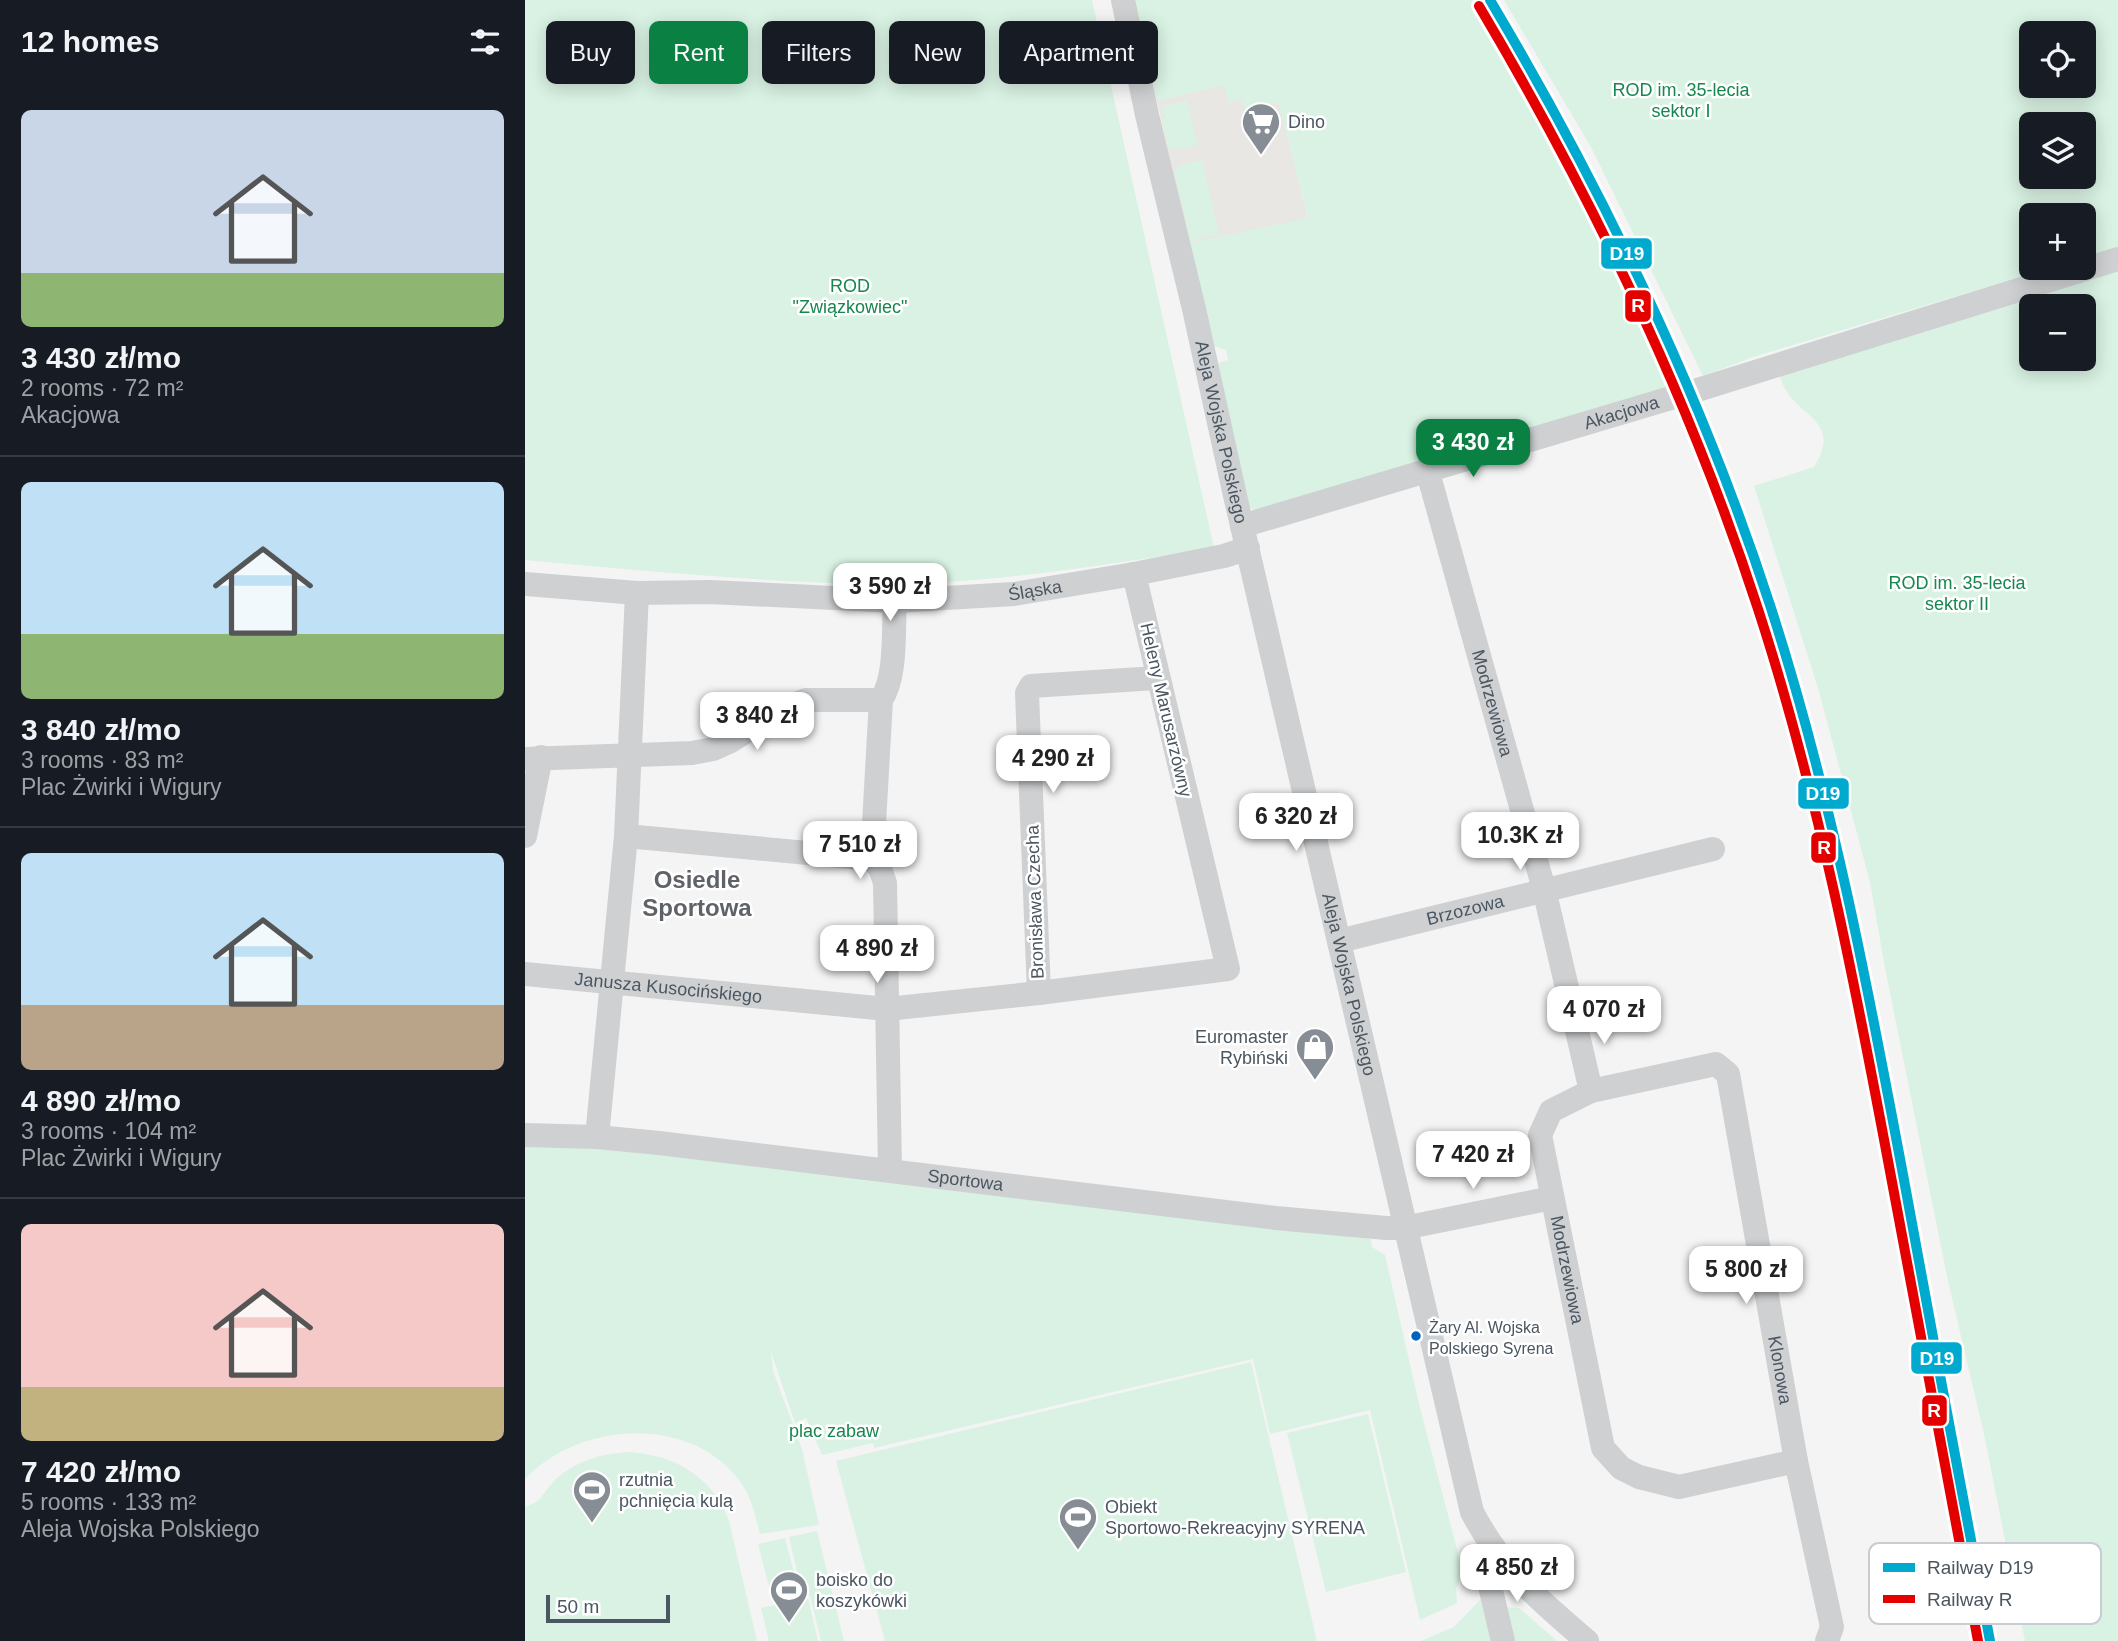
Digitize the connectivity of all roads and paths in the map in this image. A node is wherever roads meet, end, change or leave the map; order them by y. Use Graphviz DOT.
graph roads {
  1 [pos="1123,0"];
  2 [pos="2118,259"];
  3 [pos="1427,469"];
  4 [pos="1245,537"];
  5 [pos="1134,575"];
  6 [pos="525,584"];
  7 [pos="638,593"];
  8 [pos="895,601"];
  9 [pos="1157,678"];
  10 [pos="881,701"];
  11 [pos="630,755"];
  12 [pos="533,758"];
  13 [pos="525,836"];
  14 [pos="626,836"];
  15 [pos="1713,849"];
  16 [pos="872,859"];
  17 [pos="1544,889"];
  18 [pos="1339,941"];
  19 [pos="1228,969"];
  20 [pos="525,974"];
  21 [pos="611,983"];
  22 [pos="1039,993"];
  23 [pos="887,1009"];
  24 [pos="1591,1091"];
  25 [pos="525,1135"];
  26 [pos="597,1137"];
  27 [pos="890,1170"];
  28 [pos="1552,1198"];
  29 [pos="1404,1227"];
  30 [pos="1796,1461"];
  31 [pos="1502,1562"];
  32 [pos="1503,1641"];
  33 [pos="1587,1641"];
  34 [pos="1827,1641"];
  1 -- 4 [label="street, Aleja Wojska Polskiego"];
  2 -- 3 [label="street, Akacjowa"];
  3 -- 4 [label="street, Akacjowa"];
  3 -- 17 [label="street, Modrzewiowa"];
  4 -- 5 [label="street, Śląska"];
  4 -- 18 [label="street, Aleja Wojska Polskiego"];
  5 -- 8 [label="street, Śląska"];
  5 -- 9 [label="street, Heleny Marusarzówny"];
  6 -- 7 [label="street, Śląska"];
  7 -- 8 [label="street, Śląska"];
  7 -- 11 [label="street"];
  8 -- 10 [label="street"];
  9 -- 19 [label="street, Heleny Marusarzówny"];
  9 -- 22 [label="street, Bronisława Czecha"];
  10 -- 11 [label="street"];
  10 -- 16 [label="street"];
  11 -- 12 [label="street"];
  11 -- 14 [label="street"];
  12 -- 13 [label="street"];
  14 -- 16 [label="street"];
  14 -- 21 [label="street"];
  15 -- 17 [label="street, Brzozowa"];
  16 -- 23 [label="street"];
  17 -- 18 [label="street, Brzozowa"];
  17 -- 24 [label="street, Modrzewiowa"];
  18 -- 29 [label="street, Aleja Wojska Polskiego"];
  19 -- 22 [label="street, Janusza Kusocińskiego"];
  20 -- 21 [label="street, Janusza Kusocińskiego"];
  21 -- 23 [label="street, Janusza Kusocińskiego"];
  21 -- 26 [label="street"];
  22 -- 23 [label="street, Janusza Kusocińskiego"];
  23 -- 27 [label="street"];
  24 -- 28 [label="street, Modrzewiowa"];
  24 -- 30 [label="street, Klonowa"];
  25 -- 26 [label="street, Sportowa"];
  26 -- 27 [label="street, Sportowa"];
  27 -- 29 [label="street, Sportowa"];
  28 -- 29 [label="street, Sportowa"];
  28 -- 30 [label="street, Modrzewiowa"];
  29 -- 31 [label="street, Aleja Wojska Polskiego"];
  30 -- 34 [label="street, Klonowa"];
  31 -- 32 [label="street"];
  31 -- 33 [label="street, Aleja Wojska Polskiego"];
}
